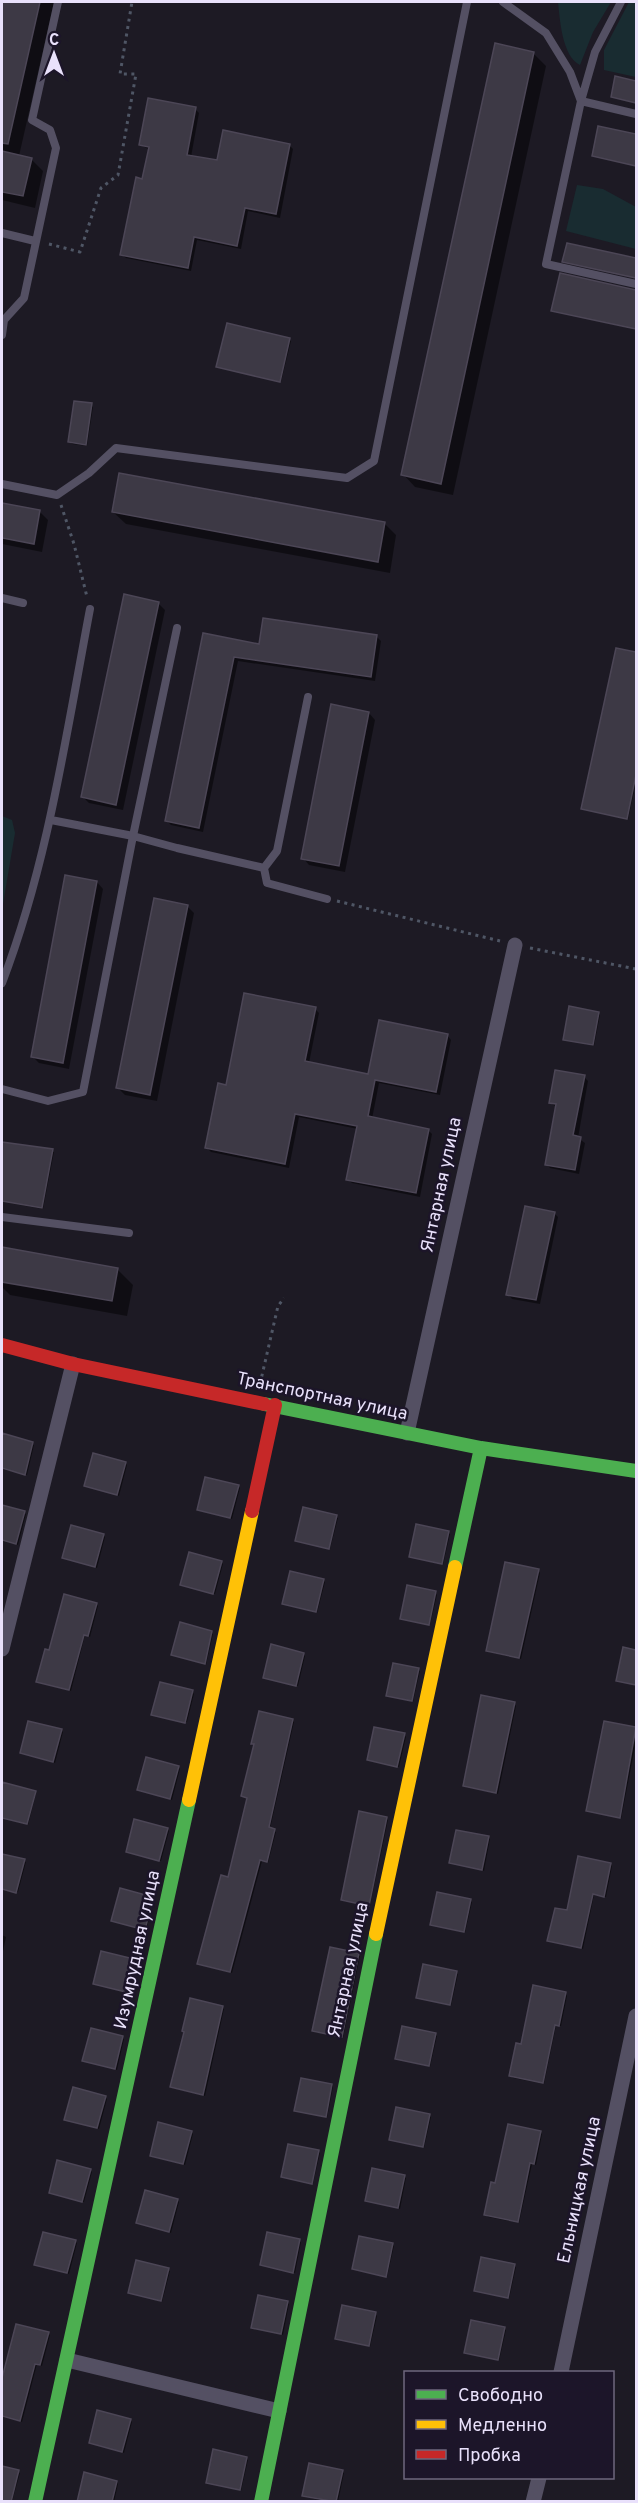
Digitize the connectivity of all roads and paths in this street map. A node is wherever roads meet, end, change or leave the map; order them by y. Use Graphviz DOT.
graph roads {
  1 [pos="58,2"];
  2 [pos="132,2"];
  3 [pos="467,2"];
  4 [pos="502,2"];
  5 [pos="621,2"];
  6 [pos="581,101"];
  7 [pos="636,114"];
  8 [pos="2,233"];
  9 [pos="36,241"];
  10 [pos="636,284"];
  11 [pos="2,335"];
  12 [pos="2,484"];
  13 [pos="57,495"];
  14 [pos="2,598"];
  15 [pos="23,603"];
  16 [pos="90,609"];
  17 [pos="177,628"];
  18 [pos="308,697"];
  19 [pos="51,820"];
  20 [pos="133,836"];
  21 [pos="264,868"];
  22 [pos="327,898"];
  23 [pos="515,945"];
  24 [pos="636,969"];
  25 [pos="2,983"];
  26 [pos="2,1089"];
  27 [pos="2,1217"];
  28 [pos="129,1233"];
  29 [pos="284,1298"];
  30 [pos="2,1346"];
  31 [pos="73,1364"];
  32 [pos="259,1388"];
  33 [pos="275,1405"];
  34 [pos="407,1433"];
  35 [pos="482,1448"];
  36 [pos="636,1471"];
  37 [pos="2,1649"];
  38 [pos="636,2016"];
  39 [pos="67,2360"];
  40 [pos="561,2371"];
  41 [pos="279,2411"];
  42 [pos="538,2479"];
  43 [pos="35,2502"];
  44 [pos="261,2502"];
  45 [pos="533,2502"];
  1 -- 9 [label="lane"];
  2 -- 9 [label="path"];
  3 -- 13 [label="lane"];
  4 -- 6 [label="lane"];
  5 -- 6 [label="lane"];
  6 -- 7 [label="lane"];
  6 -- 10 [label="lane"];
  8 -- 9 [label="lane"];
  9 -- 11 [label="lane"];
  12 -- 13 [label="lane"];
  13 -- 16 [label="path"];
  14 -- 15 [label="lane"];
  16 -- 19 [label="lane"];
  17 -- 20 [label="lane"];
  18 -- 21 [label="lane"];
  19 -- 20 [label="lane"];
  19 -- 25 [label="lane"];
  20 -- 21 [label="lane"];
  20 -- 26 [label="lane"];
  21 -- 22 [label="lane"];
  22 -- 23 [label="path"];
  23 -- 24 [label="path"];
  23 -- 34 [label="street, Янтарная улица"];
  27 -- 28 [label="lane"];
  29 -- 32 [label="path"];
  30 -- 31 [label="street, Транспортная улица"];
  31 -- 33 [label="street, Транспортная улица"];
  31 -- 37 [label="street"];
  33 -- 34 [label="street, Транспортная улица"];
  33 -- 39 [label="street, Изумрудная улица"];
  34 -- 35 [label="street, Транспортная улица"];
  35 -- 36 [label="street, Транспортная улица"];
  35 -- 41 [label="street, Янтарная улица"];
  38 -- 40 [label="street, Ельницкая улица"];
  39 -- 41 [label="street"];
  39 -- 43 [label="street, Изумрудная улица"];
  41 -- 44 [label="street, Янтарная улица"];
  42 -- 45 [label="street"];
}
